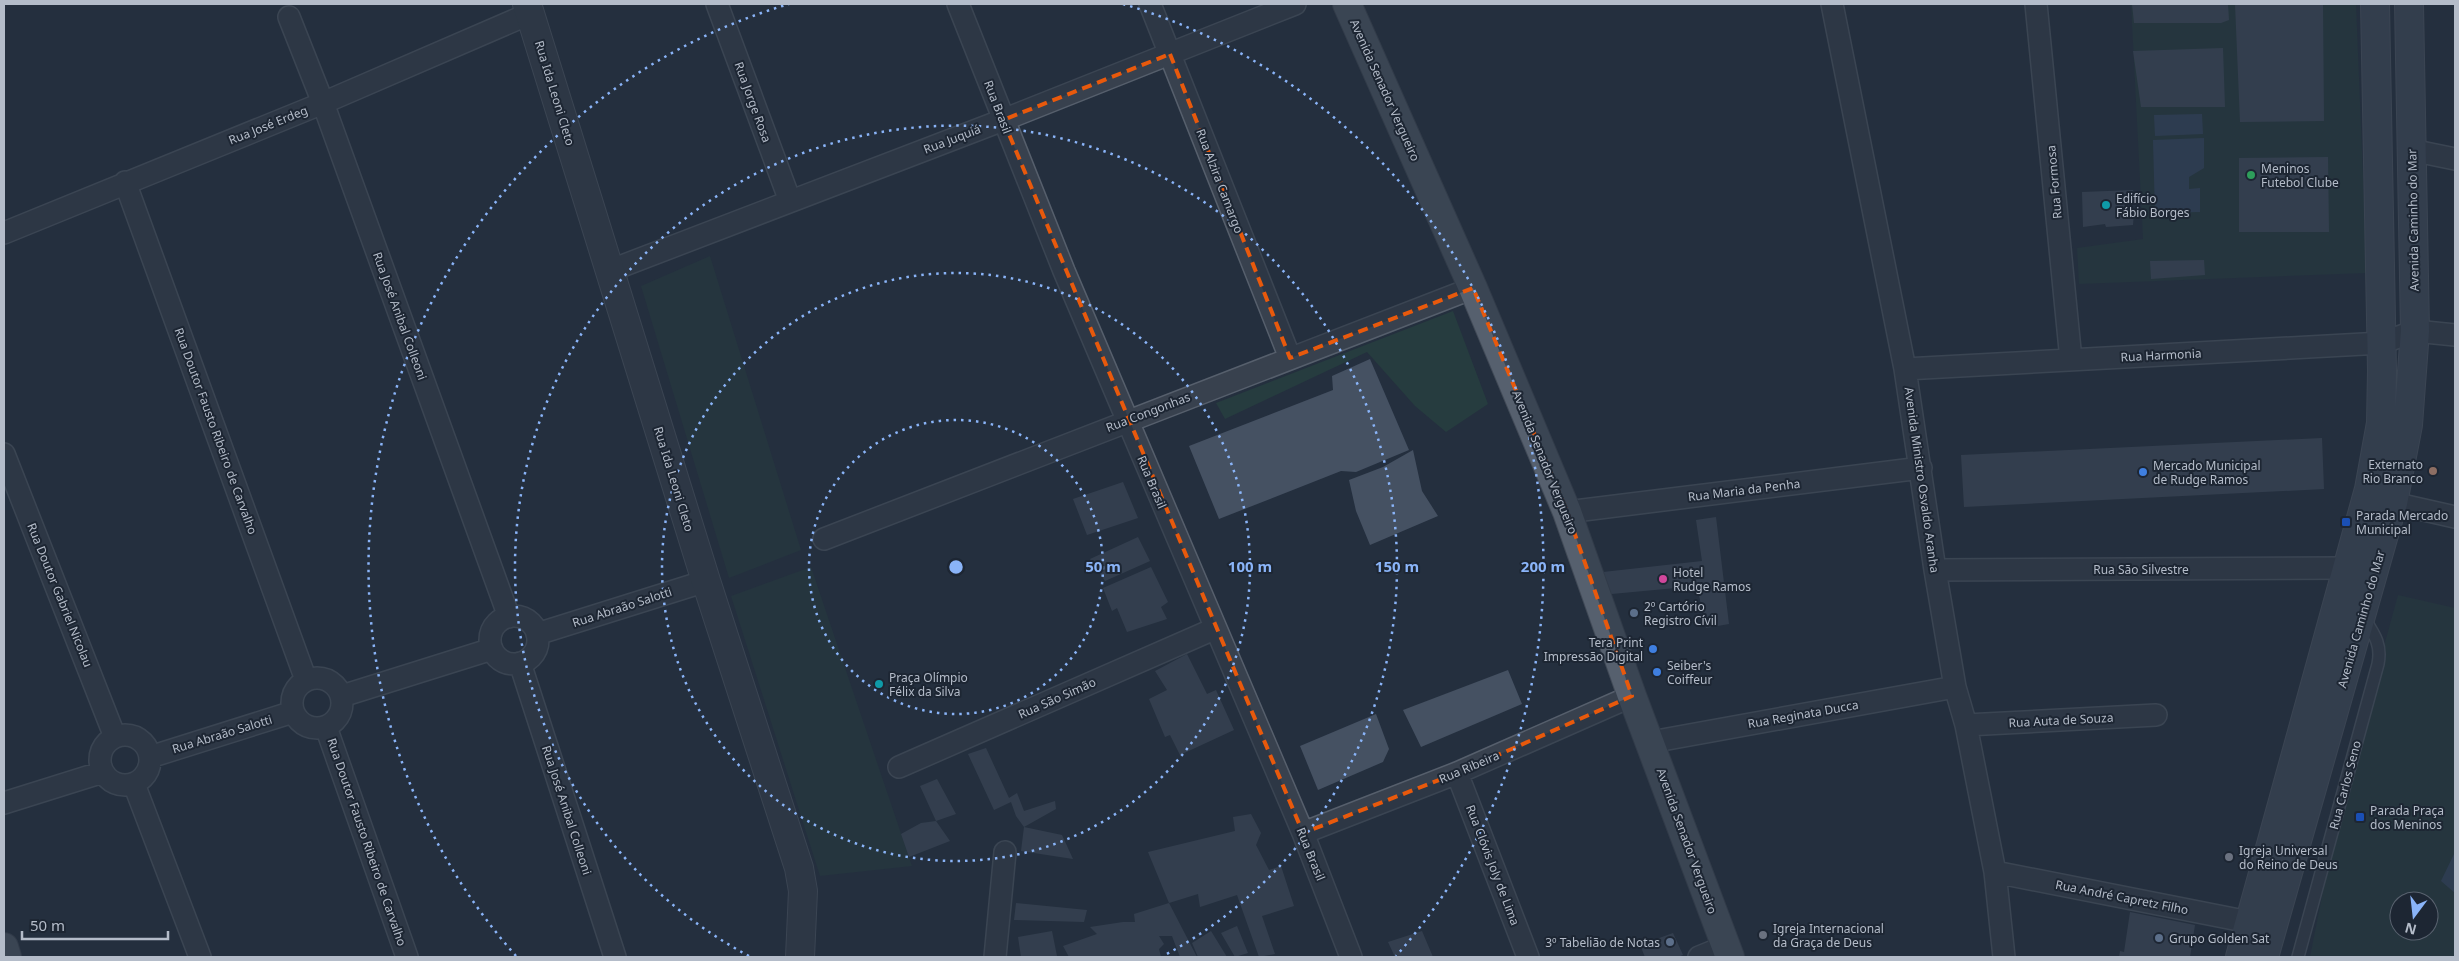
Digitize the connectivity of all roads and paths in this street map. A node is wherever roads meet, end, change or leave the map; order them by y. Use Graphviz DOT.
graph roads {
  1 [pos="717,4"];
  2 [pos="958,4"];
  3 [pos="1150,4"];
  4 [pos="1295,4"];
  5 [pos="1347,4"];
  6 [pos="1832,4"];
  7 [pos="2036,4"];
  8 [pos="2375,4"];
  9 [pos="2410,4"];
  10 [pos="529,8"];
  11 [pos="288,17"];
  12 [pos="1170,54"];
  13 [pos="323,103"];
  14 [pos="1003,120"];
  15 [pos="2411,150"];
  16 [pos="2455,159"];
  17 [pos="125,182"];
  18 [pos="790,201"];
  19 [pos="4,233"];
  20 [pos="609,271"];
  21 [pos="1473,288"];
  22 [pos="2415,331"];
  23 [pos="2455,335"];
  24 [pos="2382,343"];
  25 [pos="1290,358"];
  26 [pos="2071,360"];
  27 [pos="1905,369"];
  28 [pos="1126,420"];
  29 [pos="4,454"];
  30 [pos="1920,468"];
  31 [pos="2393,503"];
  32 [pos="1567,512"];
  33 [pos="2455,517"];
  34 [pos="824,539"];
  35 [pos="2347,568"];
  36 [pos="1935,570"];
  37 [pos="706,581"];
  38 [pos="2362,616"];
  39 [pos="509,617"];
  40 [pos="1214,629"];
  41 [pos="537,634"];
  42 [pos="492,649"];
  43 [pos="520,663"];
  44 [pos="306,680"];
  45 [pos="1955,687"];
  46 [pos="342,696"];
  47 [pos="1632,696"];
  48 [pos="293,712"];
  49 [pos="2156,715"];
  50 [pos="1966,725"];
  51 [pos="326,727"];
  52 [pos="116,737"];
  53 [pos="1651,742"];
  54 [pos="150,756"];
  55 [pos="899,767"];
  56 [pos="103,772"];
  57 [pos="1457,773"];
  58 [pos="134,784"];
  59 [pos="4,803"];
  60 [pos="1303,833"];
  61 [pos="1005,852"];
  62 [pos="1995,872"];
  63 [pos="2249,922"];
  64 [pos="4,947"];
  65 [pos="1728,952"];
  66 [pos="7,957"];
  67 [pos="200,957"];
  68 [pos="407,957"];
  69 [pos="615,957"];
  70 [pos="800,957"];
  71 [pos="994,957"];
  72 [pos="1350,957"];
  73 [pos="1528,957"];
  74 [pos="1699,957"];
  75 [pos="1753,957"];
  76 [pos="2004,957"];
  77 [pos="2240,957"];
  78 [pos="2264,957"];
  79 [pos="2298,957"];
  1 -- 18 [label="street, Rua Jorge Rosa"];
  2 -- 14 [label="street, Rua Brasil"];
  3 -- 12 [label="street, Rua Alzira Camargo"];
  4 -- 12 [label="street, Rua Juquiá"];
  5 -- 21 [label="main road, Avenida Senador Vergueiro"];
  6 -- 27 [label="street, Avenida Ministro Osvaldo Aranha"];
  7 -- 26 [label="street, Rua Formosa"];
  8 -- 24 [label="main road"];
  9 -- 15 [label="main road, Avenida Caminho do Mar"];
  10 -- 13 [label="street, Rua José Erdeg"];
  10 -- 20 [label="street, Rua Ida Leoni Cleto"];
  11 -- 13 [label="street, Rua José Anibal Colleoni"];
  12 -- 14 [label="street, Rua Juquiá"];
  12 -- 25 [label="street, Rua Alzira Camargo"];
  13 -- 17 [label="street, Rua José Erdeg"];
  13 -- 39 [label="street, Rua José Anibal Colleoni"];
  14 -- 18 [label="street, Rua Juquiá"];
  14 -- 28 [label="street, Rua Brasil"];
  15 -- 16 [label="street"];
  15 -- 22 [label="main road, Avenida Caminho do Mar"];
  17 -- 19 [label="street, Rua José Erdeg"];
  17 -- 44 [label="street, Rua Doutor Fausto Ribeiro de Carvalho"];
  18 -- 20 [label="street, Rua Juquiá"];
  20 -- 37 [label="street, Rua Ida Leoni Cleto"];
  21 -- 25 [label="street, Rua Congonhas"];
  21 -- 32 [label="main road, Avenida Senador Vergueiro"];
  22 -- 23 [label="street"];
  22 -- 24 [label="street, Rua Harmonia"];
  22 -- 31 [label="main road, Avenida Caminho do Mar"];
  24 -- 26 [label="street, Rua Harmonia"];
  24 -- 35 [label="main road"];
  25 -- 28 [label="street, Rua Congonhas"];
  26 -- 27 [label="street, Rua Harmonia"];
  27 -- 30 [label="street, Avenida Ministro Osvaldo Aranha"];
  28 -- 34 [label="street, Rua Congonhas"];
  28 -- 40 [label="street, Rua Brasil"];
  29 -- 52 [label="street, Rua Doutor Gabriel Nicolau"];
  30 -- 32 [label="street, Rua Maria da Penha"];
  30 -- 36 [label="street, Avenida Ministro Osvaldo Aranha"];
  31 -- 33 [label="street"];
  31 -- 38 [label="main road, Avenida Caminho do Mar"];
  32 -- 47 [label="main road, Avenida Senador Vergueiro"];
  35 -- 36 [label="street, Rua São Silvestre"];
  35 -- 63 [label="main road"];
  36 -- 45 [label="street, Avenida Ministro Osvaldo Aranha"];
  37 -- 41 [label="street, Rua Abraão Salotti"];
  37 -- 70 [label="street, Rua Ida Leoni Cleto"];
  38 -- 78 [label="main road, Avenida Caminho do Mar"];
  38 -- 79 [label="lane, Rua Carlos Seno"];
  39 -- 41 [label="street"];
  39 -- 42 [label="street"];
  40 -- 55 [label="street, Rua São Simão"];
  40 -- 60 [label="street, Rua Brasil"];
  41 -- 43 [label="street"];
  42 -- 43 [label="street"];
  42 -- 46 [label="street"];
  43 -- 69 [label="street, Rua José Anibal Colleoni"];
  44 -- 46 [label="street"];
  44 -- 48 [label="street"];
  45 -- 50 [label="street, Avenida Ministro Osvaldo Aranha"];
  45 -- 53 [label="street, Rua Reginata Ducca"];
  46 -- 51 [label="street"];
  47 -- 53 [label="main road, Avenida Senador Vergueiro"];
  47 -- 57 [label="street, Rua Ribeira"];
  48 -- 51 [label="street"];
  48 -- 54 [label="street, Rua Abraão Salotti"];
  49 -- 50 [label="street, Rua Auta de Souza"];
  50 -- 62 [label="street, Avenida Ministro Osvaldo Aranha"];
  51 -- 68 [label="street, Rua Doutor Fausto Ribeiro de Carvalho"];
  52 -- 54 [label="street"];
  52 -- 56 [label="street"];
  53 -- 65 [label="main road, Avenida Senador Vergueiro"];
  54 -- 58 [label="street"];
  56 -- 58 [label="street"];
  56 -- 59 [label="street"];
  57 -- 60 [label="street, Rua Ribeira"];
  57 -- 73 [label="street, Rua Clóvis Joly de Lima"];
  58 -- 67 [label="street"];
  60 -- 72 [label="street, Rua Brasil"];
  61 -- 71 [label="street"];
  62 -- 63 [label="street, Rua André Capretz Filho"];
  62 -- 76 [label="street, Avenida Ministro Osvaldo Aranha"];
  63 -- 77 [label="main road"];
  64 -- 66 [label="main road"];
  65 -- 74 [label="street"];
  65 -- 75 [label="main road"];
}
